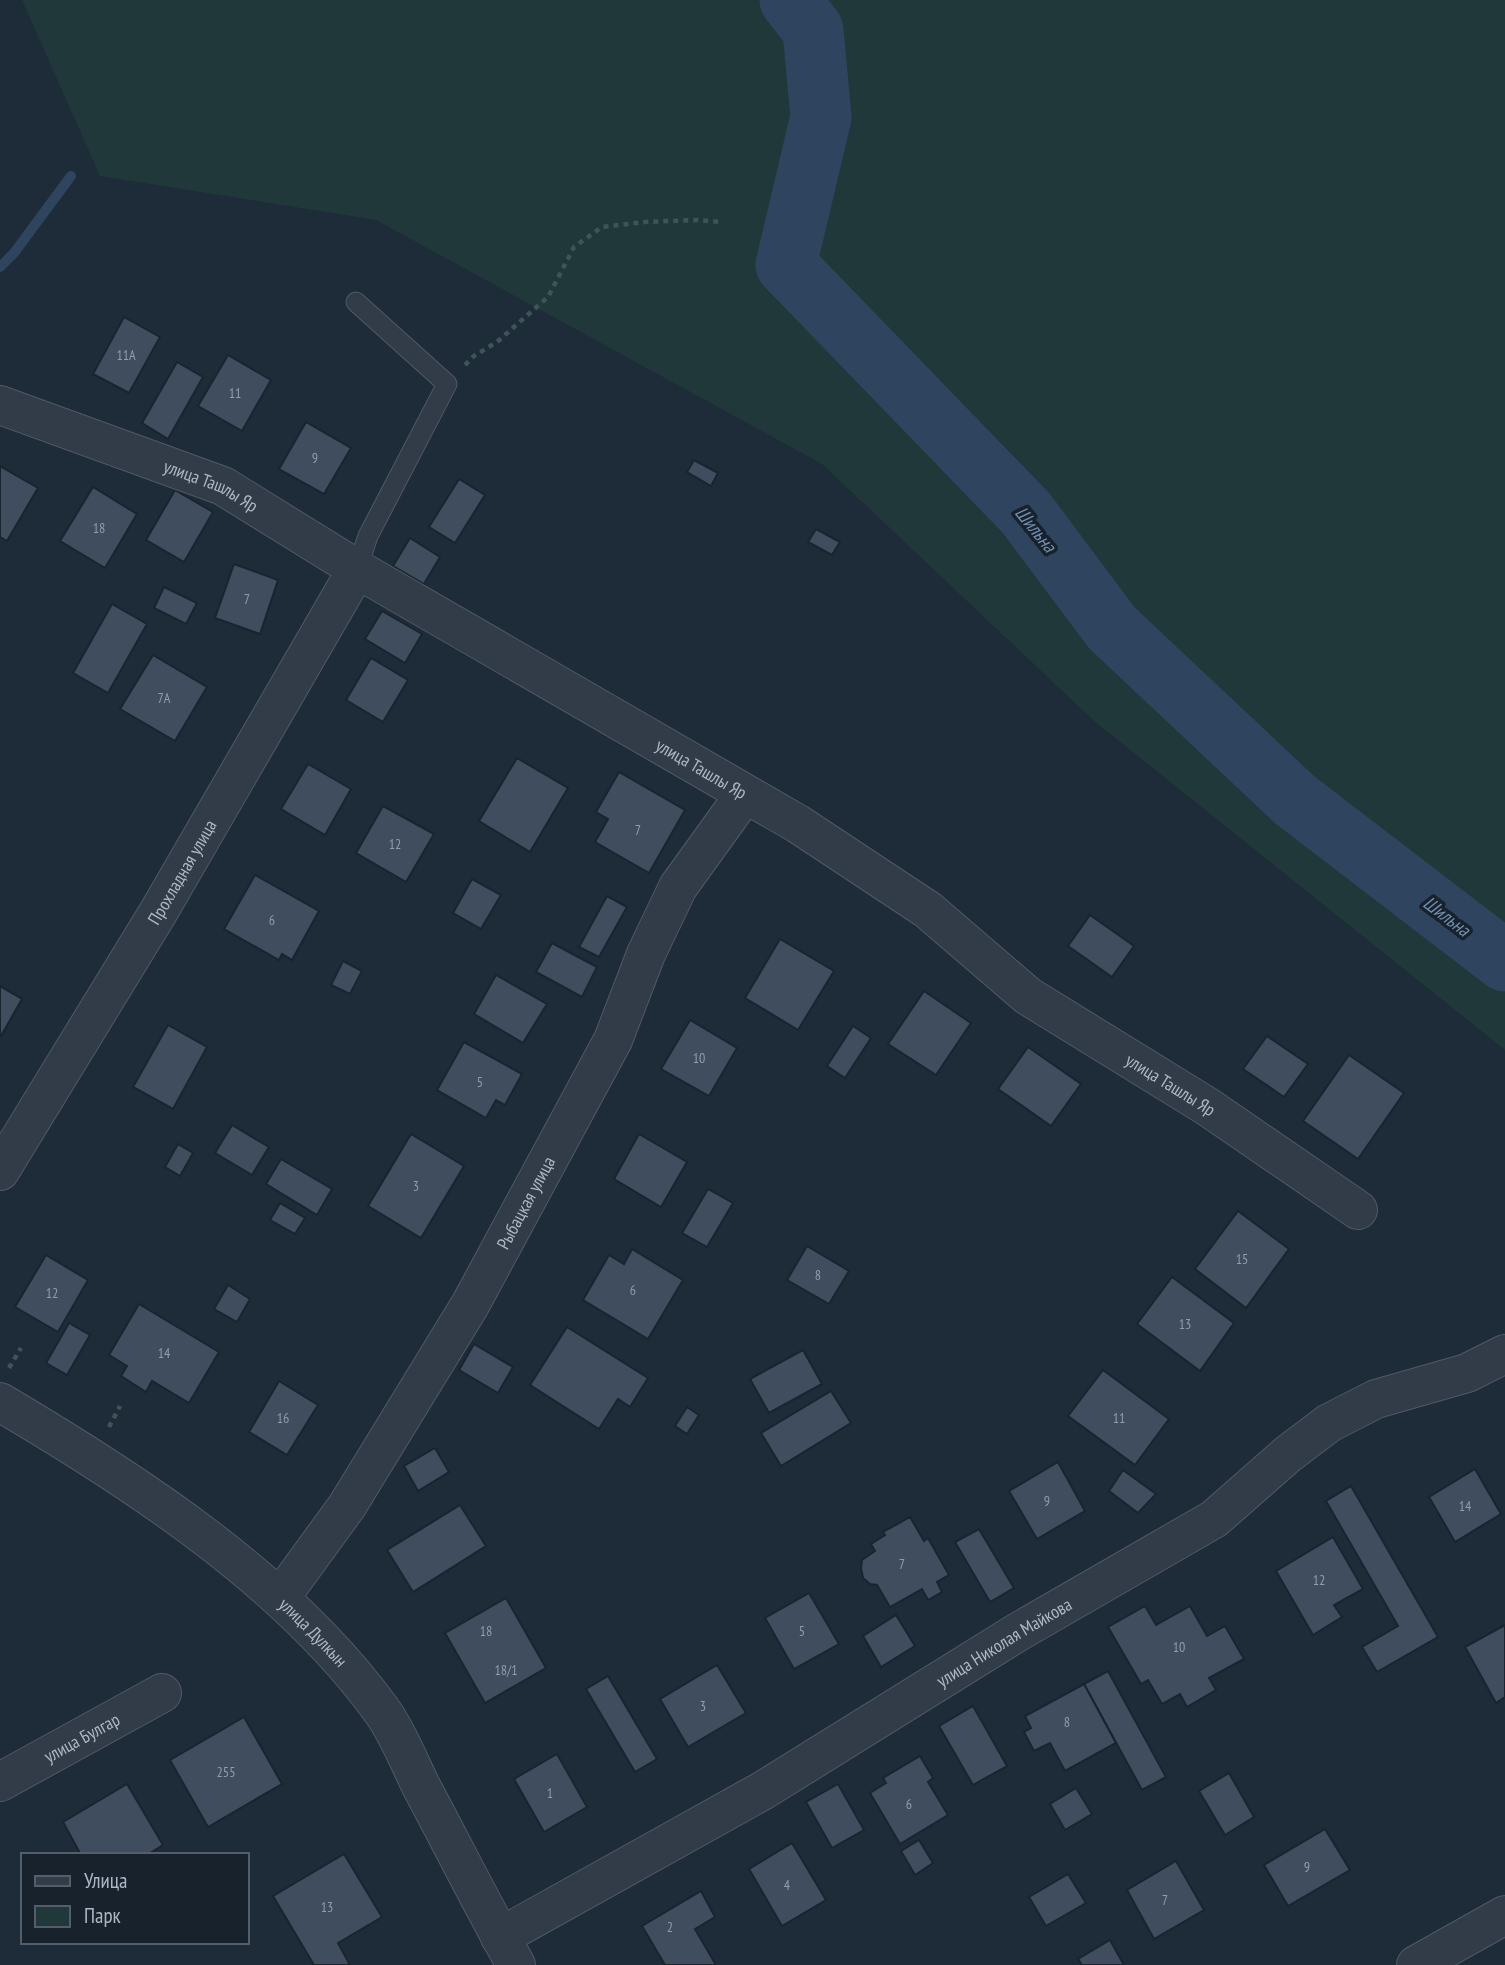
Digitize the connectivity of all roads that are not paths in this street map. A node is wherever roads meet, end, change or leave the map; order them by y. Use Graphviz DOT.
graph roads {
  1 [pos="356,302"];
  2 [pos="0,405"];
  3 [pos="357,569"];
  4 [pos="745,794"];
  5 [pos="0,1171"];
  6 [pos="1358,1210"];
  7 [pos="1505,1354"];
  8 [pos="0,1402"];
  9 [pos="280,1598"];
  10 [pos="162,1693"];
  11 [pos="0,1782"];
  12 [pos="1505,1914"];
  13 [pos="508,1951"];
  14 [pos="1416,1965"];
  1 -- 3 [label="lane"];
  2 -- 3 [label="street, улица Ташлы Яр"];
  3 -- 4 [label="street, улица Ташлы Яр"];
  3 -- 5 [label="street, Прохладная улица"];
  4 -- 6 [label="street, улица Ташлы Яр"];
  4 -- 9 [label="street, Рыбацкая улица"];
  7 -- 13 [label="street, улица Николая Майкова"];
  8 -- 9 [label="street, улица Дулкын"];
  9 -- 13 [label="street, улица Дулкын"];
  10 -- 11 [label="street, улица Булгар"];
  12 -- 14 [label="street"];
}
